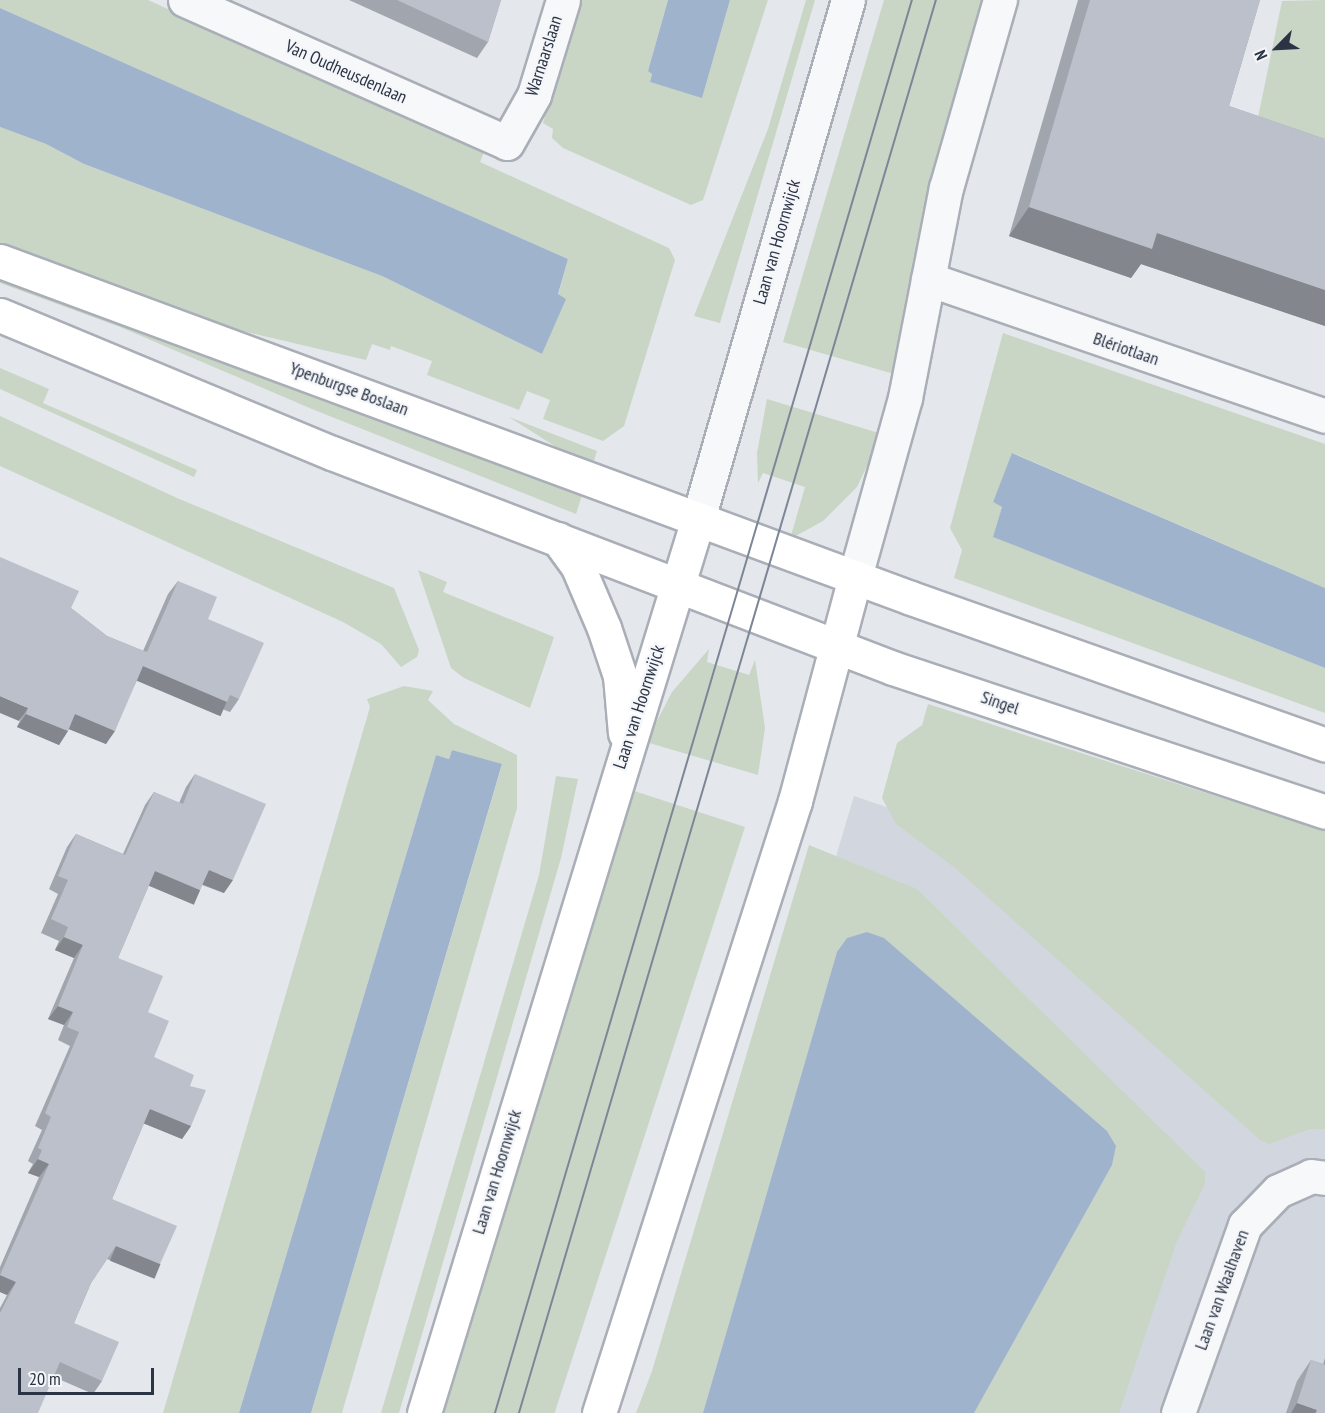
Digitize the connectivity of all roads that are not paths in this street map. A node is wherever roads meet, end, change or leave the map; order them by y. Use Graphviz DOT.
graph roads {
  1 [pos="185,0"];
  2 [pos="563,0"];
  3 [pos="848,0"];
  4 [pos="1000,0"];
  5 [pos="507,143"];
  6 [pos="0,261"];
  7 [pos="928,279"];
  8 [pos="0,315"];
  9 [pos="1325,416"];
  10 [pos="698,519"];
  11 [pos="558,539"];
  12 [pos="855,577"];
  13 [pos="679,585"];
  14 [pos="835,646"];
  15 [pos="1325,745"];
  16 [pos="626,746"];
  17 [pos="1325,812"];
  18 [pos="1325,1178"];
  19 [pos="424,1413"];
  20 [pos="599,1413"];
  21 [pos="1178,1413"];
  1 -- 5 [label="street, Van Oudheusdenlaan"];
  2 -- 5 [label="street, Warnaarslaan"];
  3 -- 10 [label="street, Laan van Hoornwijck"];
  4 -- 7 [label="street"];
  6 -- 10 [label="main road, Ypenburgse Boslaan"];
  7 -- 9 [label="street, Blériotlaan"];
  7 -- 12 [label="street"];
  8 -- 11 [label="main road"];
  10 -- 12 [label="main road"];
  10 -- 13 [label="main road, Laan van Hoornwijck"];
  11 -- 13 [label="main road"];
  11 -- 16 [label="main road"];
  12 -- 14 [label="main road"];
  12 -- 15 [label="main road"];
  13 -- 14 [label="main road, Singel"];
  13 -- 16 [label="main road, Laan van Hoornwijck"];
  14 -- 17 [label="main road, Singel"];
  14 -- 20 [label="main road"];
  16 -- 19 [label="main road, Laan van Hoornwijck"];
  18 -- 21 [label="street, Laan van Waalhaven"];
}
